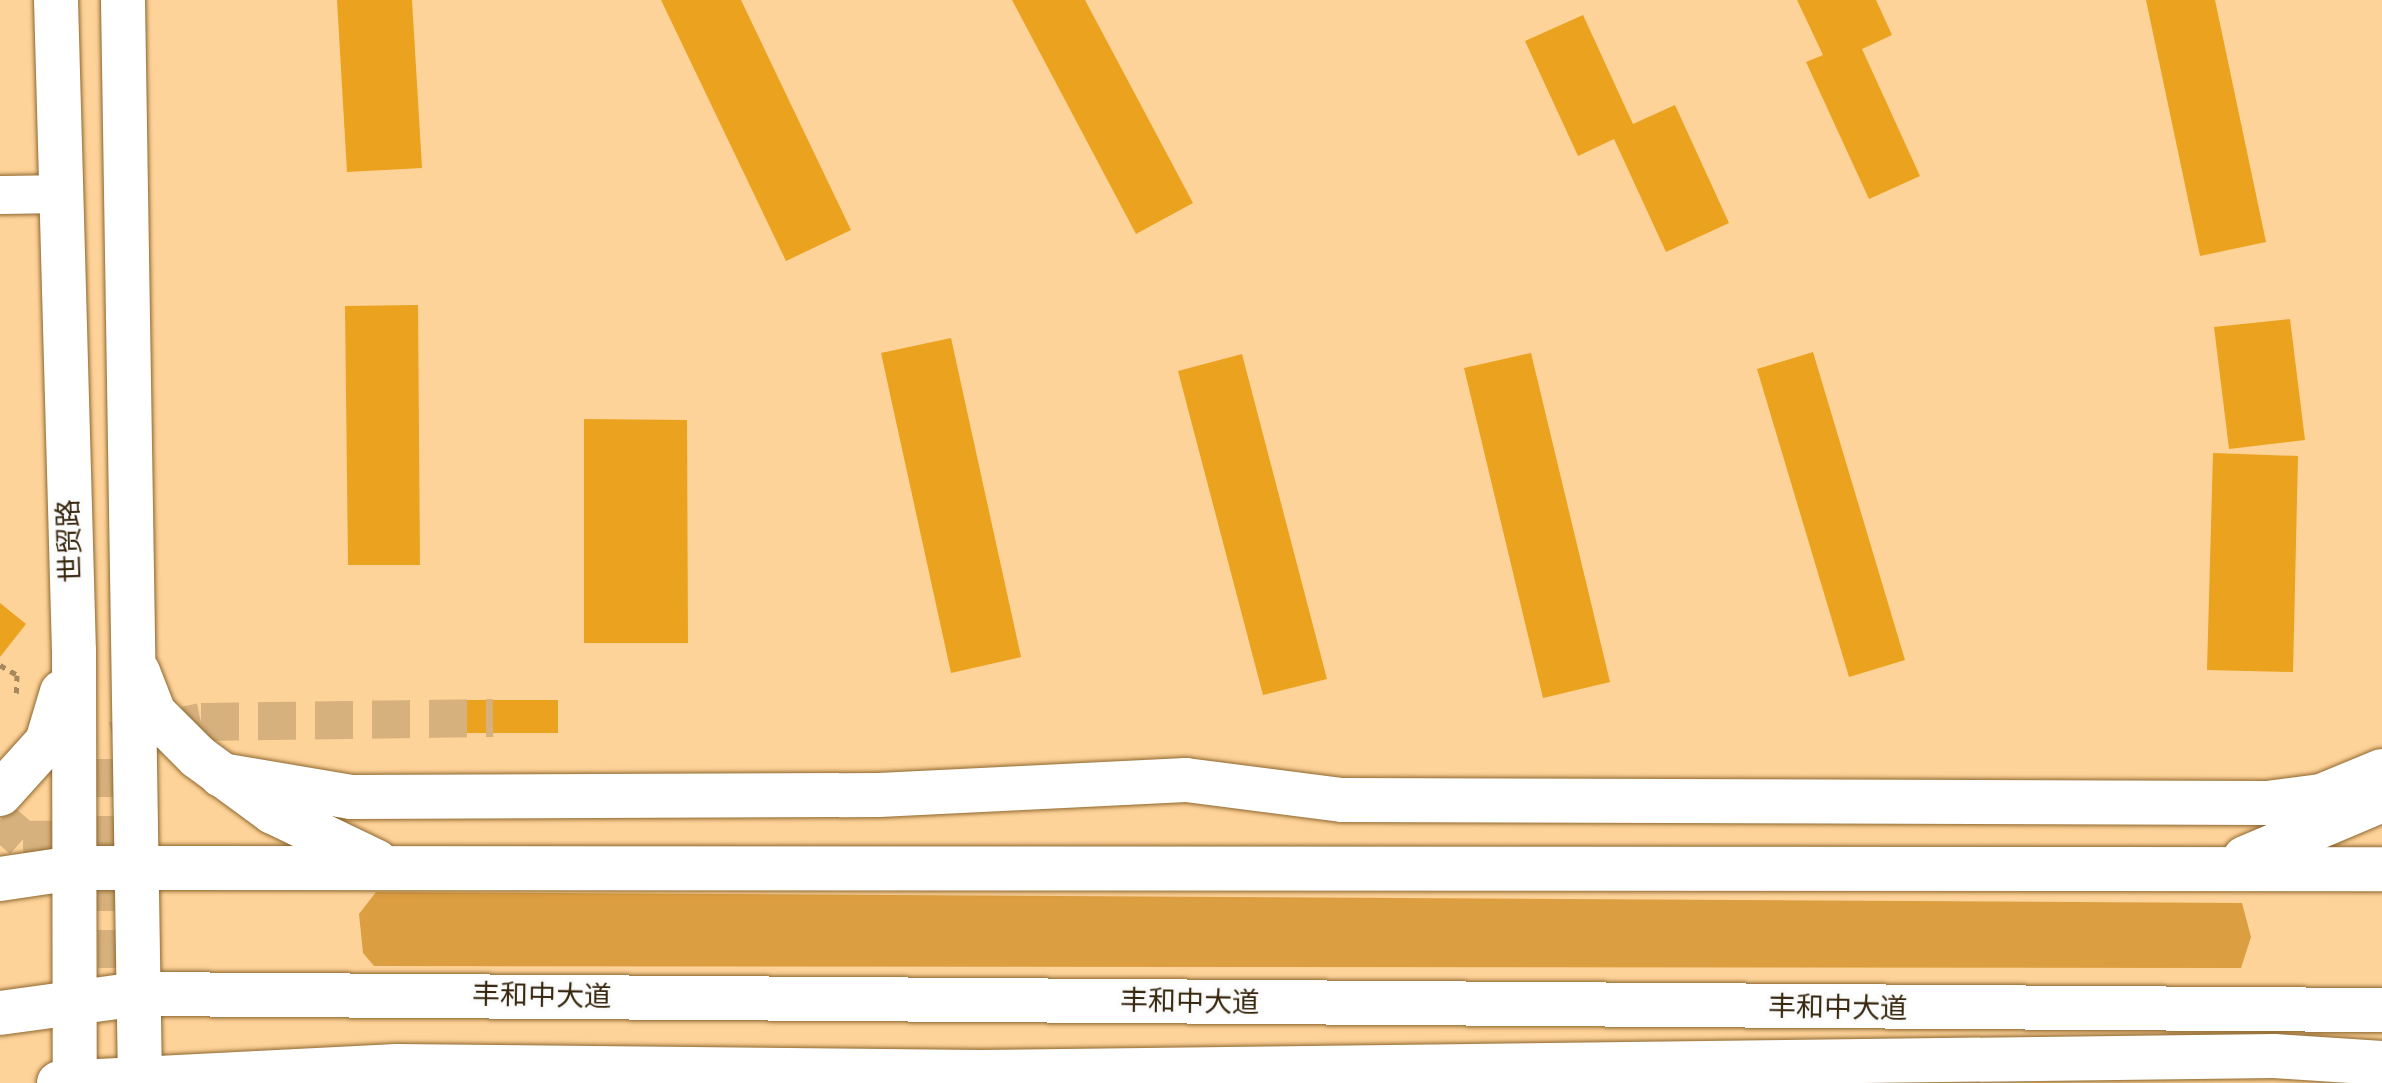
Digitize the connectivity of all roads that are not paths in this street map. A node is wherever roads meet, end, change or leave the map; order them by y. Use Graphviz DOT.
graph roads {
  1 [pos="56,0"];
  2 [pos="123,0"];
  3 [pos="61,194"];
  4 [pos="0,195"];
  5 [pos="74,651"];
  6 [pos="132,658"];
  7 [pos="2382,771"];
  8 [pos="221,775"];
  9 [pos="2,791"];
  10 [pos="2382,800"];
  11 [pos="74,868"];
  12 [pos="135,868"];
  13 [pos="390,868"];
  14 [pos="2211,869"];
  15 [pos="2382,869"];
  16 [pos="0,879"];
  17 [pos="138,994"];
  18 [pos="73,1002"];
  19 [pos="2382,1010"];
  20 [pos="0,1013"];
  21 [pos="2249,1013"];
  22 [pos="2382,1033"];
  23 [pos="2382,1063"];
  24 [pos="1426,1075"];
  25 [pos="140,1079"];
  26 [pos="59,1083"];
  27 [pos="75,1083"];
  1 -- 3 [label="main road, 世贸路"];
  2 -- 6 [label="main road, 世贸路"];
  3 -- 4 [label="street"];
  3 -- 5 [label="main road, 世贸路"];
  5 -- 9 [label="main road"];
  5 -- 11 [label="main road, 世贸路"];
  6 -- 8 [label="main road"];
  6 -- 12 [label="main road, 世贸路"];
  7 -- 8 [label="main road"];
  8 -- 13 [label="main road"];
  10 -- 14 [label="main road"];
  11 -- 12 [label="main road"];
  11 -- 16 [label="main road"];
  11 -- 18 [label="main road, 世贸路"];
  12 -- 13 [label="main road"];
  12 -- 17 [label="main road, 世贸路"];
  13 -- 14 [label="main road"];
  14 -- 15 [label="main road"];
  17 -- 18 [label="main road, 丰和中大道"];
  17 -- 21 [label="main road, 丰和中大道"];
  17 -- 25 [label="main road, 世贸路"];
  18 -- 20 [label="main road, 丰和中大道"];
  18 -- 27 [label="main road, 世贸路"];
  19 -- 21 [label="main road, 丰和中大道"];
  21 -- 22 [label="main road"];
  23 -- 24 [label="main road"];
  24 -- 25 [label="main road"];
  25 -- 27 [label="main road"];
  26 -- 27 [label="main road"];
}
